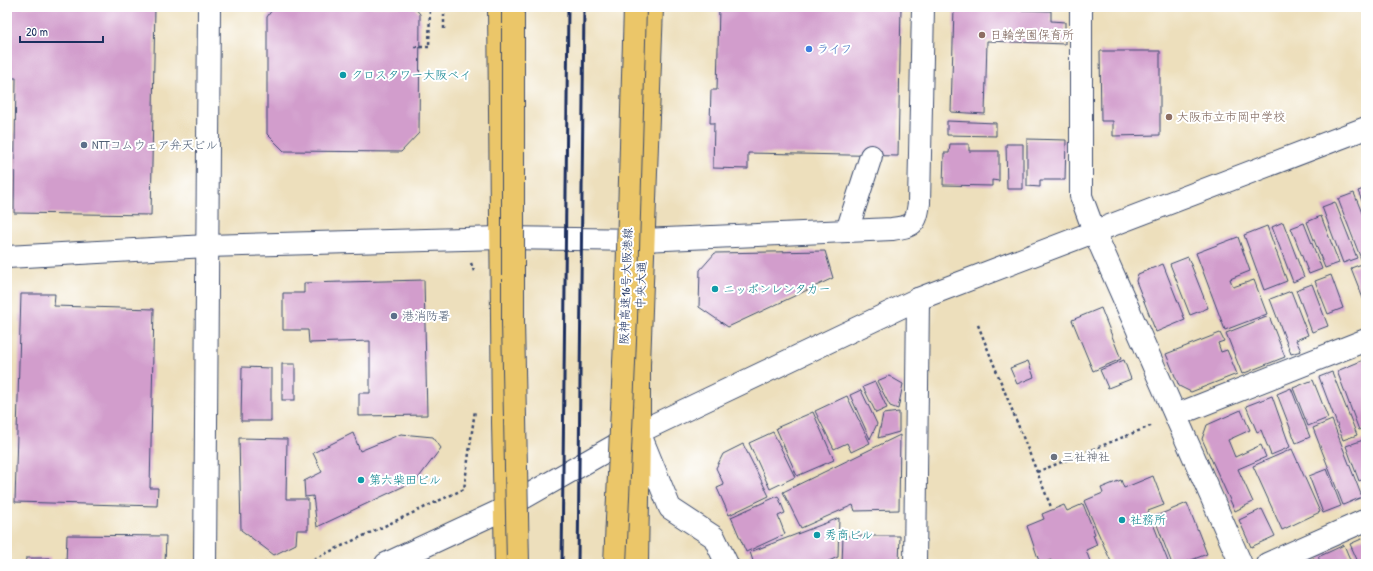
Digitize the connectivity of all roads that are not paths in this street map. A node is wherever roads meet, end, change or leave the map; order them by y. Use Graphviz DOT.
graph roads {
  1 [pos="209,7"];
  2 [pos="500,7"];
  3 [pos="513,7"];
  4 [pos="635,7"];
  5 [pos="652,7"];
  6 [pos="922,7"];
  7 [pos="1081,7"];
  8 [pos="1366,128"];
  9 [pos="871,156"];
  10 [pos="847,231"];
  11 [pos="1094,231"];
  12 [pos="501,238"];
  13 [pos="643,240"];
  14 [pos="207,246"];
  15 [pos="7,257"];
  16 [pos="918,299"];
  17 [pos="1366,340"];
  18 [pos="1176,415"];
  19 [pos="639,432"];
  20 [pos="504,509"];
  21 [pos="1366,520"];
  22 [pos="205,564"];
  23 [pos="386,564"];
  24 [pos="506,564"];
  25 [pos="518,564"];
  26 [pos="615,564"];
  27 [pos="637,564"];
  28 [pos="727,564"];
  29 [pos="915,564"];
  30 [pos="1242,564"];
  31 [pos="1267,564"];
  1 -- 14 [label="street"];
  2 -- 12 [label="main road"];
  3 -- 25 [label="main road, bridge"];
  4 -- 26 [label="main road, 阪神高速16号大阪港線, bridge"];
  5 -- 13 [label="main road, 中央大通"];
  6 -- 10 [label="street"];
  7 -- 11 [label="street"];
  8 -- 11 [label="street"];
  9 -- 10 [label="street"];
  10 -- 13 [label="street"];
  11 -- 16 [label="street"];
  11 -- 18 [label="street"];
  12 -- 13 [label="street"];
  12 -- 14 [label="street"];
  12 -- 20 [label="main road"];
  13 -- 19 [label="main road, 中央大通"];
  14 -- 15 [label="street"];
  14 -- 22 [label="street"];
  16 -- 19 [label="street"];
  16 -- 29 [label="street"];
  17 -- 18 [label="street"];
  18 -- 30 [label="street"];
  19 -- 20 [label="street"];
  19 -- 27 [label="main road, 中央大通"];
  19 -- 28 [label="street"];
  20 -- 23 [label="street"];
  20 -- 24 [label="main road"];
  21 -- 31 [label="street"];
}
